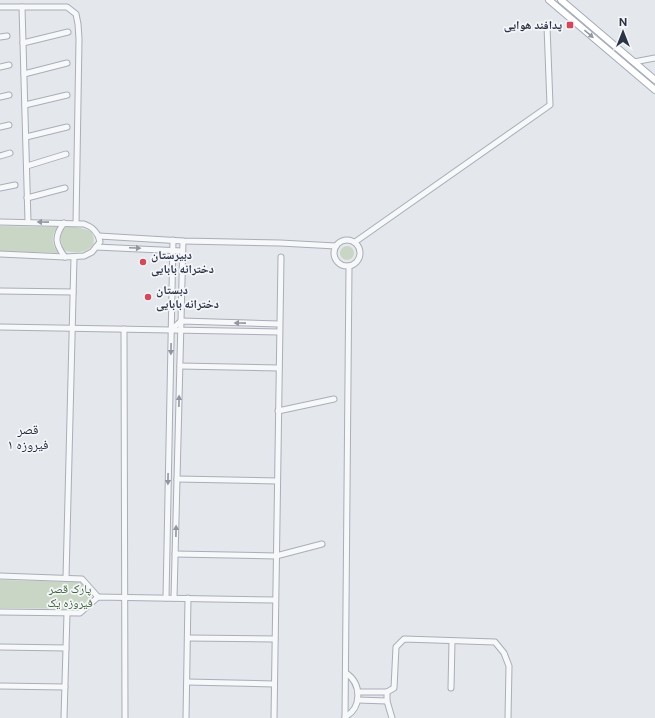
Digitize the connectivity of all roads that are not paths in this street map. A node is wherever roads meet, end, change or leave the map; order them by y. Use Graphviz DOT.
graph roads {
  1 [pos="549,0"];
  2 [pos="561,0"];
  3 [pos="0,7"];
  4 [pos="22,7"];
  5 [pos="547,26"];
  6 [pos="68,32"];
  7 [pos="7,36"];
  8 [pos="0,37"];
  9 [pos="23,43"];
  10 [pos="655,58"];
  11 [pos="634,62"];
  12 [pos="67,63"];
  13 [pos="9,65"];
  14 [pos="0,67"];
  15 [pos="24,74"];
  16 [pos="655,80"];
  17 [pos="655,90"];
  18 [pos="9,95"];
  19 [pos="67,95"];
  20 [pos="0,98"];
  21 [pos="25,105"];
  22 [pos="9,125"];
  23 [pos="0,127"];
  24 [pos="67,127"];
  25 [pos="26,137"];
  26 [pos="10,153"];
  27 [pos="66,154"];
  28 [pos="0,156"];
  29 [pos="27,166"];
  30 [pos="15,185"];
  31 [pos="0,188"];
  32 [pos="65,188"];
  33 [pos="27,198"];
  34 [pos="0,222"];
  35 [pos="28,222"];
  36 [pos="64,223"];
  37 [pos="76,223"];
  38 [pos="99,236"];
  39 [pos="173,240"];
  40 [pos="183,241"];
  41 [pos="356,242"];
  42 [pos="336,246"];
  43 [pos="96,247"];
  44 [pos="173,250"];
  45 [pos="182,250"];
  46 [pos="0,254"];
  47 [pos="65,256"];
  48 [pos="74,257"];
  49 [pos="281,257"];
  50 [pos="349,266"];
  51 [pos="0,291"];
  52 [pos="73,292"];
  53 [pos="181,321"];
  54 [pos="279,324"];
  55 [pos="0,327"];
  56 [pos="72,328"];
  57 [pos="124,329"];
  58 [pos="171,330"];
  59 [pos="180,330"];
  60 [pos="279,332"];
  61 [pos="180,366"];
  62 [pos="278,368"];
  63 [pos="334,399"];
  64 [pos="278,411"];
  65 [pos="177,479"];
  66 [pos="277,481"];
  67 [pos="322,544"];
  68 [pos="175,554"];
  69 [pos="276,556"];
  70 [pos="0,576"];
  71 [pos="66,578"];
  72 [pos="98,597"];
  73 [pos="125,597"];
  74 [pos="166,598"];
  75 [pos="174,598"];
  76 [pos="188,598"];
  77 [pos="275,600"];
  78 [pos="0,612"];
  79 [pos="67,613"];
  80 [pos="188,638"];
  81 [pos="275,639"];
  82 [pos="452,641"];
  83 [pos="0,647"];
  84 [pos="66,648"];
  85 [pos="346,673"];
  86 [pos="187,682"];
  87 [pos="274,684"];
  88 [pos="0,686"];
  89 [pos="65,687"];
  90 [pos="451,688"];
  91 [pos="358,692"];
  92 [pos="387,692"];
  93 [pos="358,700"];
  94 [pos="387,701"];
  95 [pos="64,718"];
  96 [pos="126,718"];
  97 [pos="186,718"];
  98 [pos="274,718"];
  99 [pos="345,718"];
  100 [pos="392,718"];
  101 [pos="508,718"];
  1 -- 17 [label="main road, one-way"];
  2 -- 11 [label="main road"];
  3 -- 4 [label="street"];
  4 -- 9 [label="street"];
  4 -- 37 [label="street"];
  5 -- 41 [label="street"];
  6 -- 9 [label="street"];
  7 -- 8 [label="street"];
  9 -- 15 [label="street"];
  10 -- 11 [label="street"];
  11 -- 16 [label="main road"];
  12 -- 15 [label="street"];
  13 -- 14 [label="street"];
  15 -- 21 [label="street"];
  18 -- 20 [label="street"];
  19 -- 21 [label="street"];
  21 -- 25 [label="street"];
  22 -- 23 [label="street"];
  24 -- 25 [label="street"];
  25 -- 29 [label="street"];
  26 -- 28 [label="street"];
  27 -- 29 [label="street"];
  29 -- 33 [label="street"];
  30 -- 31 [label="street"];
  32 -- 33 [label="street"];
  33 -- 35 [label="street"];
  34 -- 35 [label="street"];
  36 -- 35 [label="street, one-way"];
  36 -- 37 [label="street"];
  36 -- 47 [label="street"];
  37 -- 38 [label="street"];
  38 -- 39 [label="street"];
  38 -- 43 [label="street"];
  39 -- 40 [label="street"];
  39 -- 44 [label="street"];
  40 -- 42 [label="street"];
  40 -- 45 [label="street"];
  41 -- 42 [label="street"];
  41 -- 50 [label="street"];
  42 -- 50 [label="street"];
  43 -- 44 [label="street, one-way"];
  43 -- 48 [label="street"];
  44 -- 45 [label="street"];
  44 -- 58 [label="street"];
  45 -- 53 [label="street"];
  46 -- 47 [label="street"];
  47 -- 48 [label="street"];
  48 -- 52 [label="street"];
  49 -- 54 [label="street"];
  50 -- 85 [label="street"];
  51 -- 52 [label="street"];
  52 -- 56 [label="street"];
  54 -- 53 [label="street, one-way"];
  53 -- 58 [label="street"];
  53 -- 59 [label="street"];
  54 -- 60 [label="street"];
  55 -- 56 [label="street"];
  56 -- 57 [label="street"];
  56 -- 71 [label="street"];
  57 -- 58 [label="street"];
  57 -- 73 [label="street"];
  58 -- 59 [label="street"];
  58 -- 74 [label="street, one-way"];
  59 -- 60 [label="street"];
  59 -- 61 [label="street"];
  60 -- 62 [label="street"];
  61 -- 62 [label="street"];
  65 -- 61 [label="street, one-way"];
  62 -- 64 [label="street"];
  63 -- 64 [label="street"];
  64 -- 66 [label="street"];
  65 -- 66 [label="street"];
  68 -- 65 [label="street, one-way"];
  66 -- 69 [label="street"];
  67 -- 69 [label="street"];
  68 -- 69 [label="street"];
  68 -- 75 [label="street"];
  69 -- 77 [label="street"];
  70 -- 71 [label="street"];
  71 -- 72 [label="street"];
  72 -- 73 [label="street"];
  72 -- 79 [label="street"];
  73 -- 74 [label="street"];
  73 -- 96 [label="street"];
  74 -- 75 [label="street"];
  75 -- 76 [label="street"];
  76 -- 77 [label="street"];
  76 -- 80 [label="street"];
  77 -- 81 [label="street"];
  78 -- 79 [label="street"];
  79 -- 84 [label="street"];
  80 -- 81 [label="street"];
  80 -- 86 [label="street"];
  81 -- 87 [label="street"];
  82 -- 90 [label="street"];
  82 -- 92 [label="street"];
  82 -- 101 [label="street"];
  83 -- 84 [label="street"];
  84 -- 89 [label="street"];
  85 -- 91 [label="street"];
  85 -- 99 [label="street"];
  86 -- 87 [label="street"];
  86 -- 97 [label="street"];
  87 -- 98 [label="street"];
  88 -- 89 [label="street"];
  89 -- 95 [label="street"];
  91 -- 92 [label="street"];
  91 -- 93 [label="street"];
  92 -- 94 [label="street"];
  93 -- 94 [label="street"];
  93 -- 99 [label="street"];
  94 -- 100 [label="street"];
}
